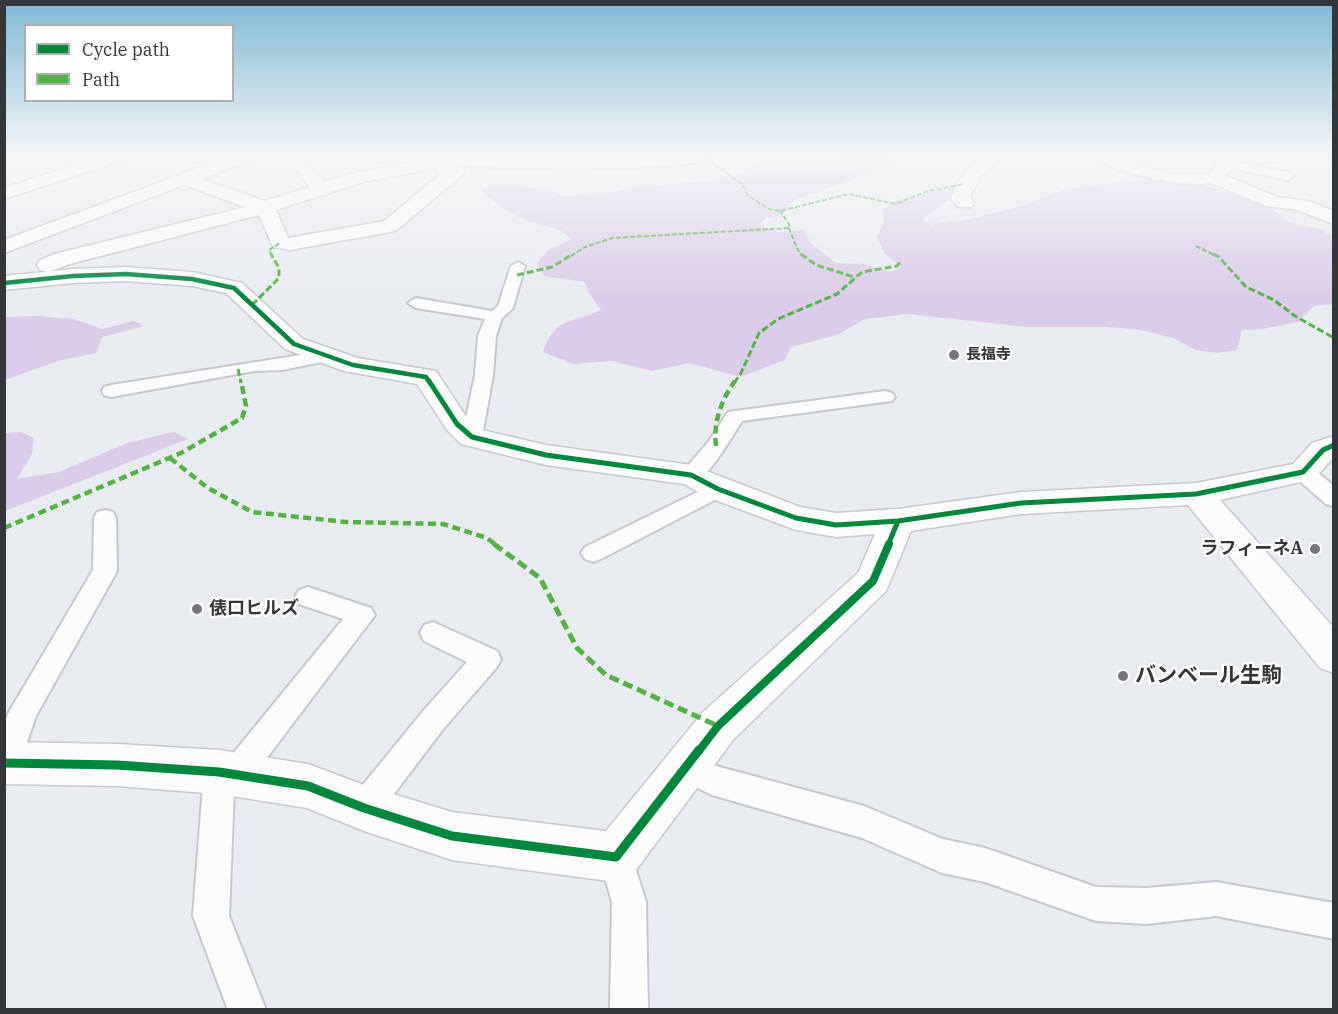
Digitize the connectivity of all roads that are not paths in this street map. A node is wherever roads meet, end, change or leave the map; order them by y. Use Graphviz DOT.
graph roads {
  1 [pos="122,202"];
  2 [pos="251,202"];
  3 [pos="279,202"];
  4 [pos="418,202"];
  5 [pos="1277,202"];
  6 [pos="265,207"];
  7 [pos="1334,218"];
  8 [pos="4,247"];
  9 [pos="518,266"];
  10 [pos="416,303"];
  11 [pos="495,316"];
  12 [pos="326,356"];
  13 [pos="111,391"];
  14 [pos="885,398"];
  15 [pos="472,437"];
  16 [pos="1334,445"];
  17 [pos="1303,472"];
  18 [pos="691,475"];
  19 [pos="718,489"];
  20 [pos="1196,494"];
  21 [pos="1334,499"];
  22 [pos="105,518"];
  23 [pos="898,521"];
  24 [pos="593,553"];
  25 [pos="308,597"];
  26 [pos="433,633"];
  27 [pos="1334,656"];
  28 [pos="5,764"];
  29 [pos="686,767"];
  30 [pos="227,773"];
  31 [pos="364,808"];
  32 [pos="616,856"];
  33 [pos="1334,921"];
  34 [pos="247,1010"];
  35 [pos="629,1010"];
  1 -- 8 [label="street"];
  2 -- 6 [label="street"];
  3 -- 6 [label="street"];
  4 -- 6 [label="street"];
  5 -- 7 [label="street"];
  6 -- 12 [label="street"];
  9 -- 11 [label="lane"];
  10 -- 11 [label="lane"];
  11 -- 15 [label="lane"];
  12 -- 13 [label="lane"];
  12 -- 15 [label="street"];
  14 -- 18 [label="lane"];
  15 -- 18 [label="street"];
  16 -- 17 [label="street"];
  17 -- 20 [label="street"];
  17 -- 21 [label="lane"];
  18 -- 19 [label="street"];
  19 -- 23 [label="street"];
  19 -- 24 [label="lane"];
  20 -- 23 [label="street"];
  20 -- 27 [label="street"];
  22 -- 28 [label="lane"];
  23 -- 29 [label="street"];
  25 -- 30 [label="lane"];
  26 -- 31 [label="lane"];
  28 -- 30 [label="street"];
  29 -- 32 [label="street"];
  29 -- 33 [label="lane"];
  30 -- 31 [label="street"];
  30 -- 34 [label="lane"];
  31 -- 32 [label="street"];
  32 -- 35 [label="lane"];
}
